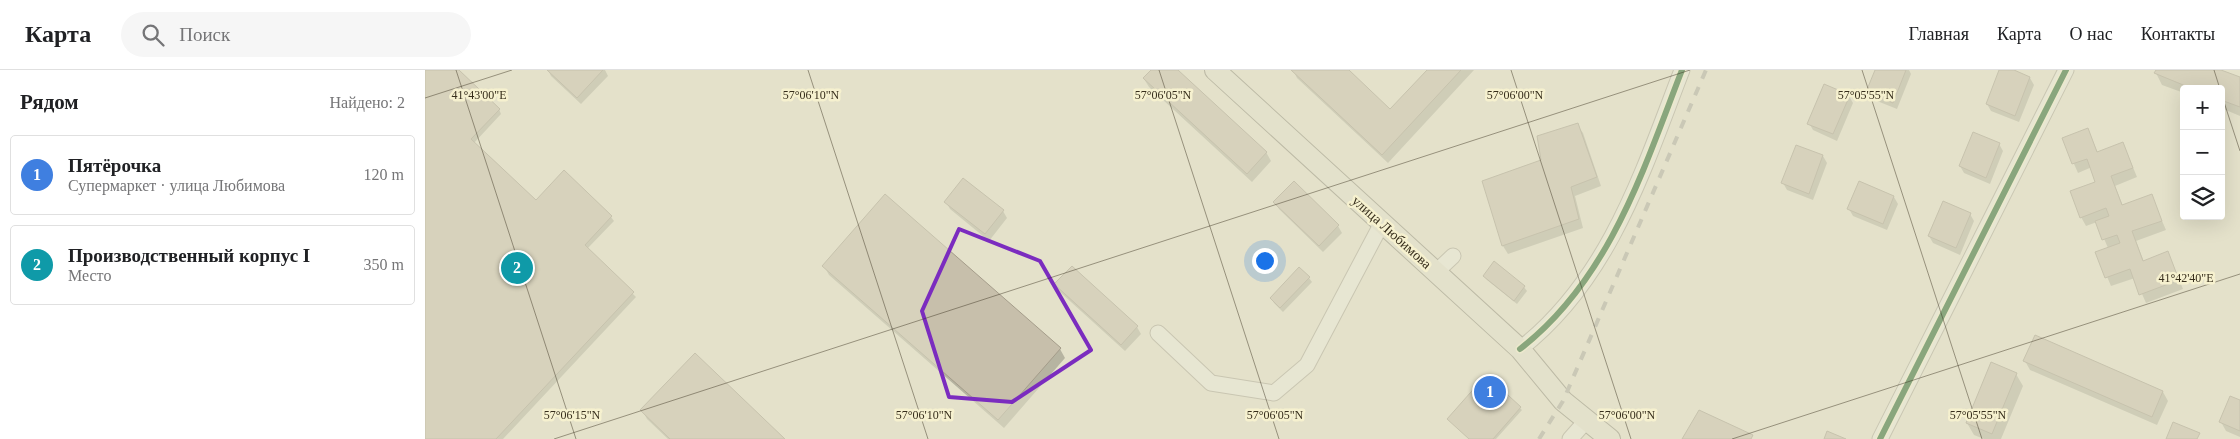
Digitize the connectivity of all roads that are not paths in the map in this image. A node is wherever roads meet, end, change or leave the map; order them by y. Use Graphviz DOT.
graph roads {
  1 [pos="1215,70"];
  2 [pos="1682,70"];
  3 [pos="2066,70"];
  4 [pos="1382,223"];
  5 [pos="1453,256"];
  6 [pos="1437,272"];
  7 [pos="1158,332"];
  8 [pos="1520,349"];
  9 [pos="1586,421"];
  10 [pos="1570,439"];
  11 [pos="1610,439"];
  12 [pos="1880,439"];
  1 -- 4 [label="main road, улица Любимова"];
  2 -- 8 [label="street"];
  3 -- 12 [label="street"];
  4 -- 6 [label="main road, улица Любимова"];
  4 -- 7 [label="street"];
  5 -- 6 [label="street"];
  6 -- 8 [label="main road, улица Любимова"];
  8 -- 9 [label="main road, улица Любимова"];
  9 -- 10 [label="street"];
  9 -- 11 [label="main road, улица Любимова"];
}
